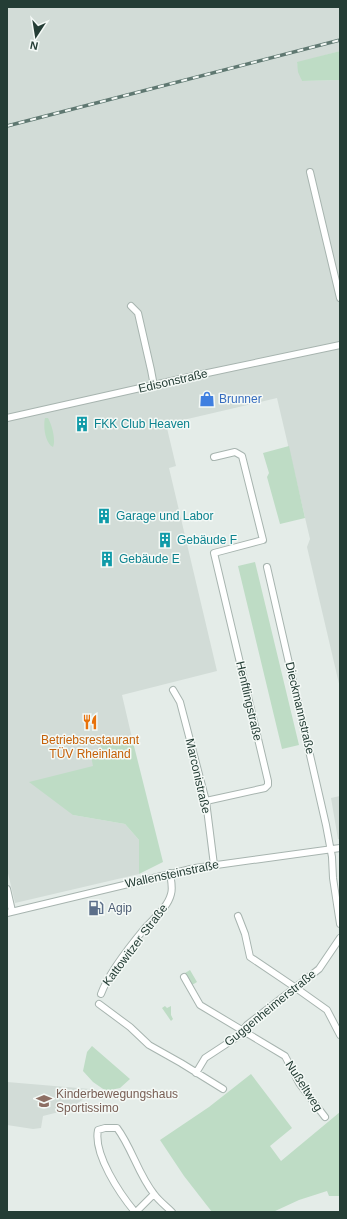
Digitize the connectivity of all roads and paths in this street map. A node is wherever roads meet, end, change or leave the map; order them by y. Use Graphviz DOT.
graph roads {
  1 [pos="310,172"];
  2 [pos="340,298"];
  3 [pos="132,306"];
  4 [pos="340,345"];
  5 [pos="154,386"];
  6 [pos="7,418"];
  7 [pos="214,457"];
  8 [pos="267,567"];
  9 [pos="174,690"];
  10 [pos="206,801"];
  11 [pos="340,848"];
  12 [pos="331,849"];
  13 [pos="214,865"];
  14 [pos="170,873"];
  15 [pos="7,889"];
  16 [pos="10,912"];
  17 [pos="238,916"];
  18 [pos="340,924"];
  19 [pos="340,938"];
  20 [pos="337,947"];
  21 [pos="184,977"];
  22 [pos="296,988"];
  23 [pos="101,994"];
  24 [pos="99,1004"];
  25 [pos="242,1030"];
  26 [pos="340,1035"];
  27 [pos="196,1073"];
  28 [pos="223,1089"];
  29 [pos="325,1117"];
  30 [pos="154,1194"];
  31 [pos="136,1212"];
  32 [pos="172,1212"];
  1 -- 2 [label="street"];
  3 -- 5 [label="street"];
  4 -- 5 [label="street, Edisonstraße"];
  5 -- 6 [label="street, Edisonstraße"];
  7 -- 10 [label="street, Henftlingstraße"];
  8 -- 12 [label="street, Dieckmannstraße"];
  9 -- 10 [label="street, Marconistraße"];
  10 -- 13 [label="street, Marconistraße"];
  11 -- 12 [label="street, Wallensteinstraße"];
  12 -- 13 [label="street, Wallensteinstraße"];
  12 -- 18 [label="street"];
  13 -- 14 [label="street, Wallensteinstraße"];
  14 -- 16 [label="street, Wallensteinstraße"];
  14 -- 23 [label="street, Kattowitzer Straße"];
  15 -- 16 [label="street"];
  17 -- 22 [label="street"];
  19 -- 20 [label="street, Guggenheimerstraße"];
  20 -- 22 [label="street, Guggenheimerstraße"];
  21 -- 25 [label="street, Nußeltweg"];
  22 -- 25 [label="street, Guggenheimerstraße"];
  22 -- 26 [label="street"];
  24 -- 27 [label="street"];
  25 -- 27 [label="street, Guggenheimerstraße"];
  25 -- 29 [label="street, Nußeltweg"];
  27 -- 28 [label="street"];
  30 -- 31 [label="street"];
  30 -- 31 [label="street"];
  30 -- 32 [label="street"];
}
